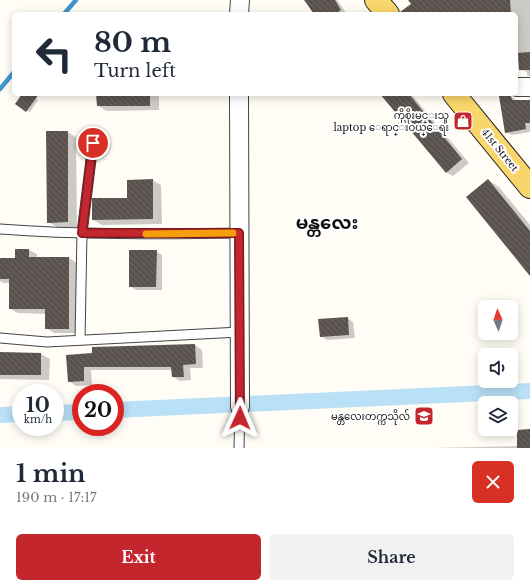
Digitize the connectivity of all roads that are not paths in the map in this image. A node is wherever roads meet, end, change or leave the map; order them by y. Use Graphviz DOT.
graph roads {
  1 [pos="240,0"];
  2 [pos="376,0"];
  3 [pos="239,12"];
  4 [pos="386,12"];
  5 [pos="518,87"];
  6 [pos="530,87"];
  7 [pos="239,96"];
  8 [pos="456,96"];
  9 [pos="93,143"];
  10 [pos="530,187"];
  11 [pos="0,229"];
  12 [pos="82,233"];
  13 [pos="239,233"];
  14 [pos="240,332"];
  15 [pos="0,338"];
  16 [pos="80,340"];
  17 [pos="240,401"];
  18 [pos="239,448"];
  1 -- 3 [label="street"];
  2 -- 4 [label="main road"];
  5 -- 6 [label="street"];
  7 -- 13 [label="street"];
  8 -- 10 [label="main road, 41st Street"];
  9 -- 12 [label="lane"];
  11 -- 12 [label="lane"];
  12 -- 13 [label="lane"];
  12 -- 16 [label="lane"];
  13 -- 14 [label="street"];
  14 -- 16 [label="lane"];
  14 -- 17 [label="street"];
  15 -- 16 [label="lane"];
  17 -- 18 [label="lane"];
}
